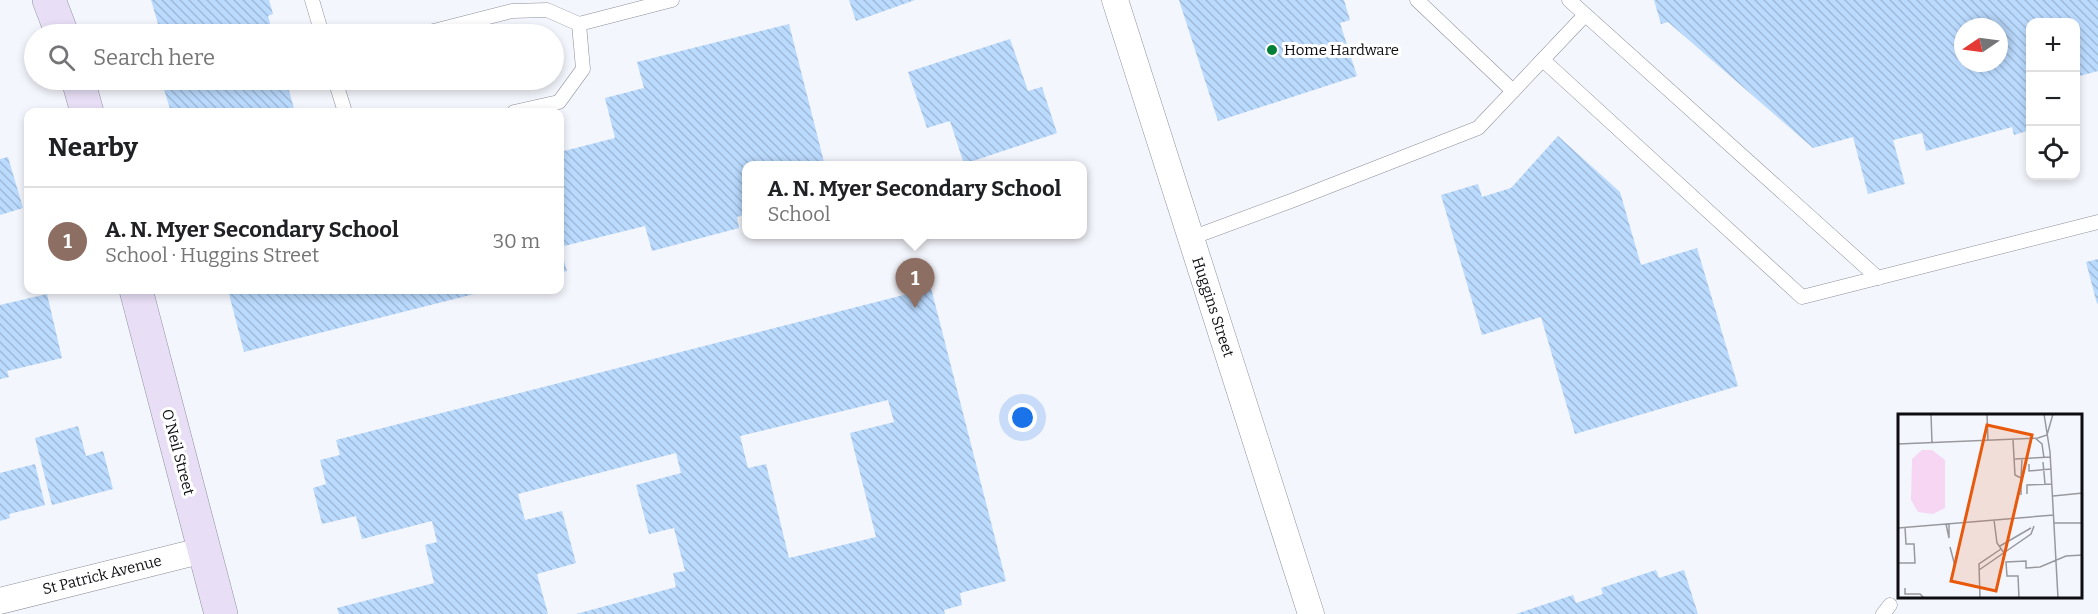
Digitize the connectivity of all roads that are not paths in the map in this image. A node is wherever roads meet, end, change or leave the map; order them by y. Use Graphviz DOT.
graph roads {
  1 [pos="50,0"];
  2 [pos="312,0"];
  3 [pos="672,0"];
  4 [pos="1115,0"];
  5 [pos="1417,0"];
  6 [pos="1569,0"];
  7 [pos="631,6"];
  8 [pos="1585,15"];
  9 [pos="58,24"];
  10 [pos="319,24"];
  11 [pos="461,24"];
  12 [pos="579,24"];
  13 [pos="1543,60"];
  14 [pos="81,90"];
  15 [pos="338,90"];
  16 [pos="1513,91"];
  17 [pos="86,108"];
  18 [pos="344,108"];
  19 [pos="532,108"];
  20 [pos="2098,222"];
  21 [pos="1191,238"];
  22 [pos="1878,278"];
  23 [pos="137,294"];
  24 [pos="204,550"];
  25 [pos="0,601"];
  26 [pos="221,614"];
  27 [pos="1311,614"];
  1 -- 9 [label="street"];
  2 -- 10 [label="lane"];
  3 -- 7 [label="lane"];
  4 -- 21 [label="street, Huggins Street"];
  5 -- 16 [label="lane"];
  6 -- 8 [label="lane"];
  7 -- 12 [label="lane"];
  8 -- 13 [label="lane"];
  8 -- 22 [label="lane"];
  11 -- 12 [label="lane"];
  12 -- 19 [label="lane"];
  13 -- 16 [label="lane"];
  13 -- 22 [label="lane"];
  14 -- 17 [label="street"];
  15 -- 18 [label="lane"];
  16 -- 21 [label="lane"];
  20 -- 22 [label="lane"];
  21 -- 27 [label="street, Huggins Street"];
  23 -- 24 [label="street, O'Neil Street"];
  24 -- 25 [label="street, St Patrick Avenue"];
  24 -- 26 [label="street, O'Neil Street"];
}
